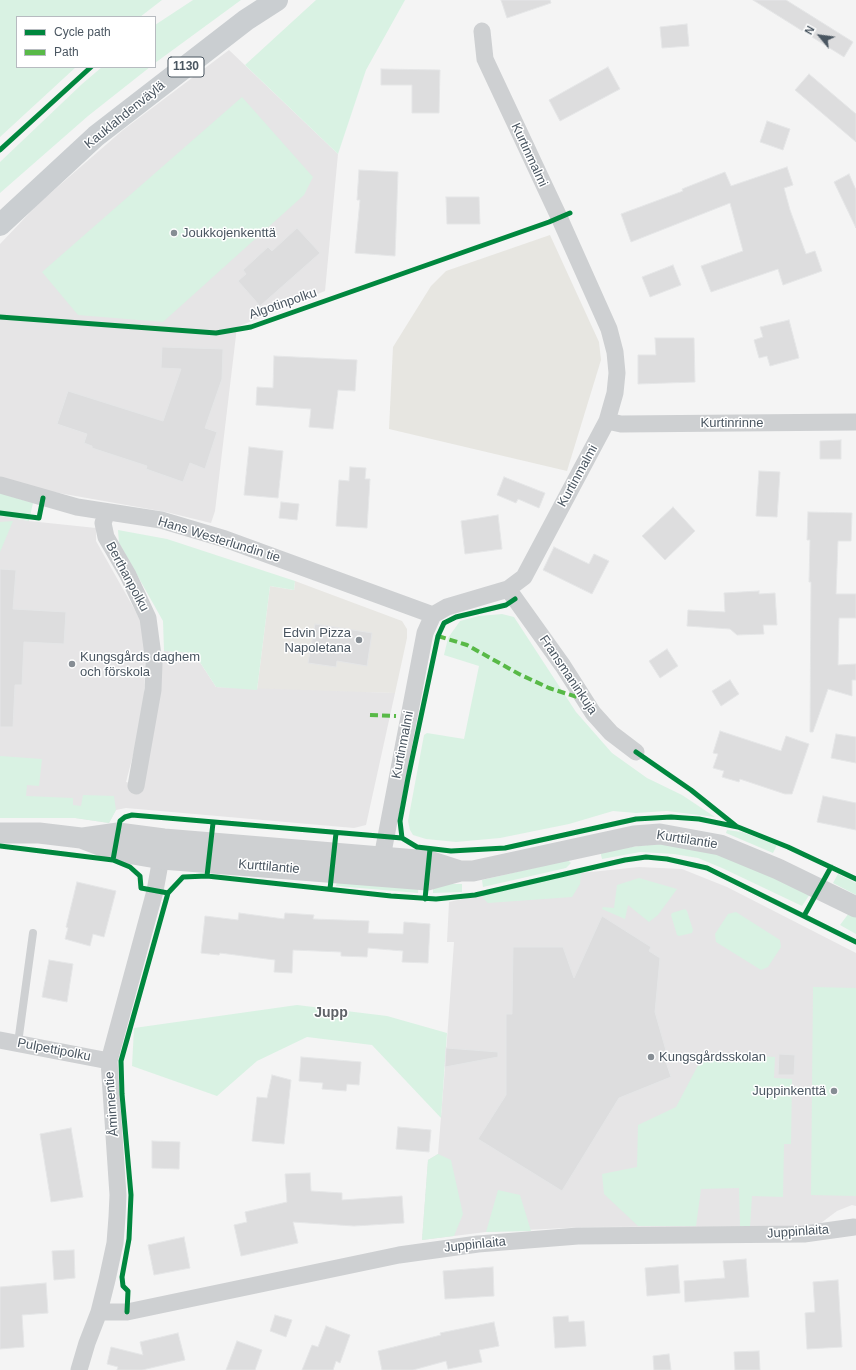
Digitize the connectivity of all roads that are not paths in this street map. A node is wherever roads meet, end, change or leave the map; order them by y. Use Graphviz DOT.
graph roads {
  1 [pos="277,0"];
  2 [pos="482,31"];
  3 [pos="0,225"];
  4 [pos="607,422"];
  5 [pos="856,422"];
  6 [pos="0,485"];
  7 [pos="106,512"];
  8 [pos="508,589"];
  9 [pos="433,615"];
  10 [pos="636,752"];
  11 [pos="136,786"];
  12 [pos="0,834"];
  13 [pos="163,849"];
  14 [pos="380,867"];
  15 [pos="856,907"];
  16 [pos="33,933"];
  17 [pos="0,1040"];
  18 [pos="18,1043"];
  19 [pos="109,1061"];
  20 [pos="854,1227"];
  21 [pos="99,1312"];
  22 [pos="79,1370"];
  1 -- 3 [label="main road, Kauklahdenväylä / 1130"];
  2 -- 4 [label="street, Kurtinmalmi"];
  4 -- 5 [label="street, Kurtinrinne"];
  4 -- 8 [label="street, Kurtinmalmi"];
  6 -- 7 [label="street, Hans Westerlundin tie"];
  7 -- 9 [label="street, Hans Westerlundin tie"];
  7 -- 11 [label="street, Berthanpolku"];
  8 -- 9 [label="street, Kurtinmalmi"];
  8 -- 10 [label="street, Fransmaninkuja"];
  9 -- 14 [label="street, Kurtinmalmi"];
  12 -- 13 [label="street, Kurttilantie"];
  13 -- 14 [label="street, Kurttilantie"];
  13 -- 19 [label="street, Åminnentie"];
  14 -- 15 [label="street, Kurttilantie"];
  16 -- 18 [label="lane"];
  17 -- 18 [label="street, Pulpettipolku"];
  18 -- 19 [label="street, Pulpettipolku"];
  19 -- 21 [label="street, Åminnentie"];
  20 -- 21 [label="street, Juppinlaita"];
  21 -- 22 [label="street, Åminnentie"];
}
